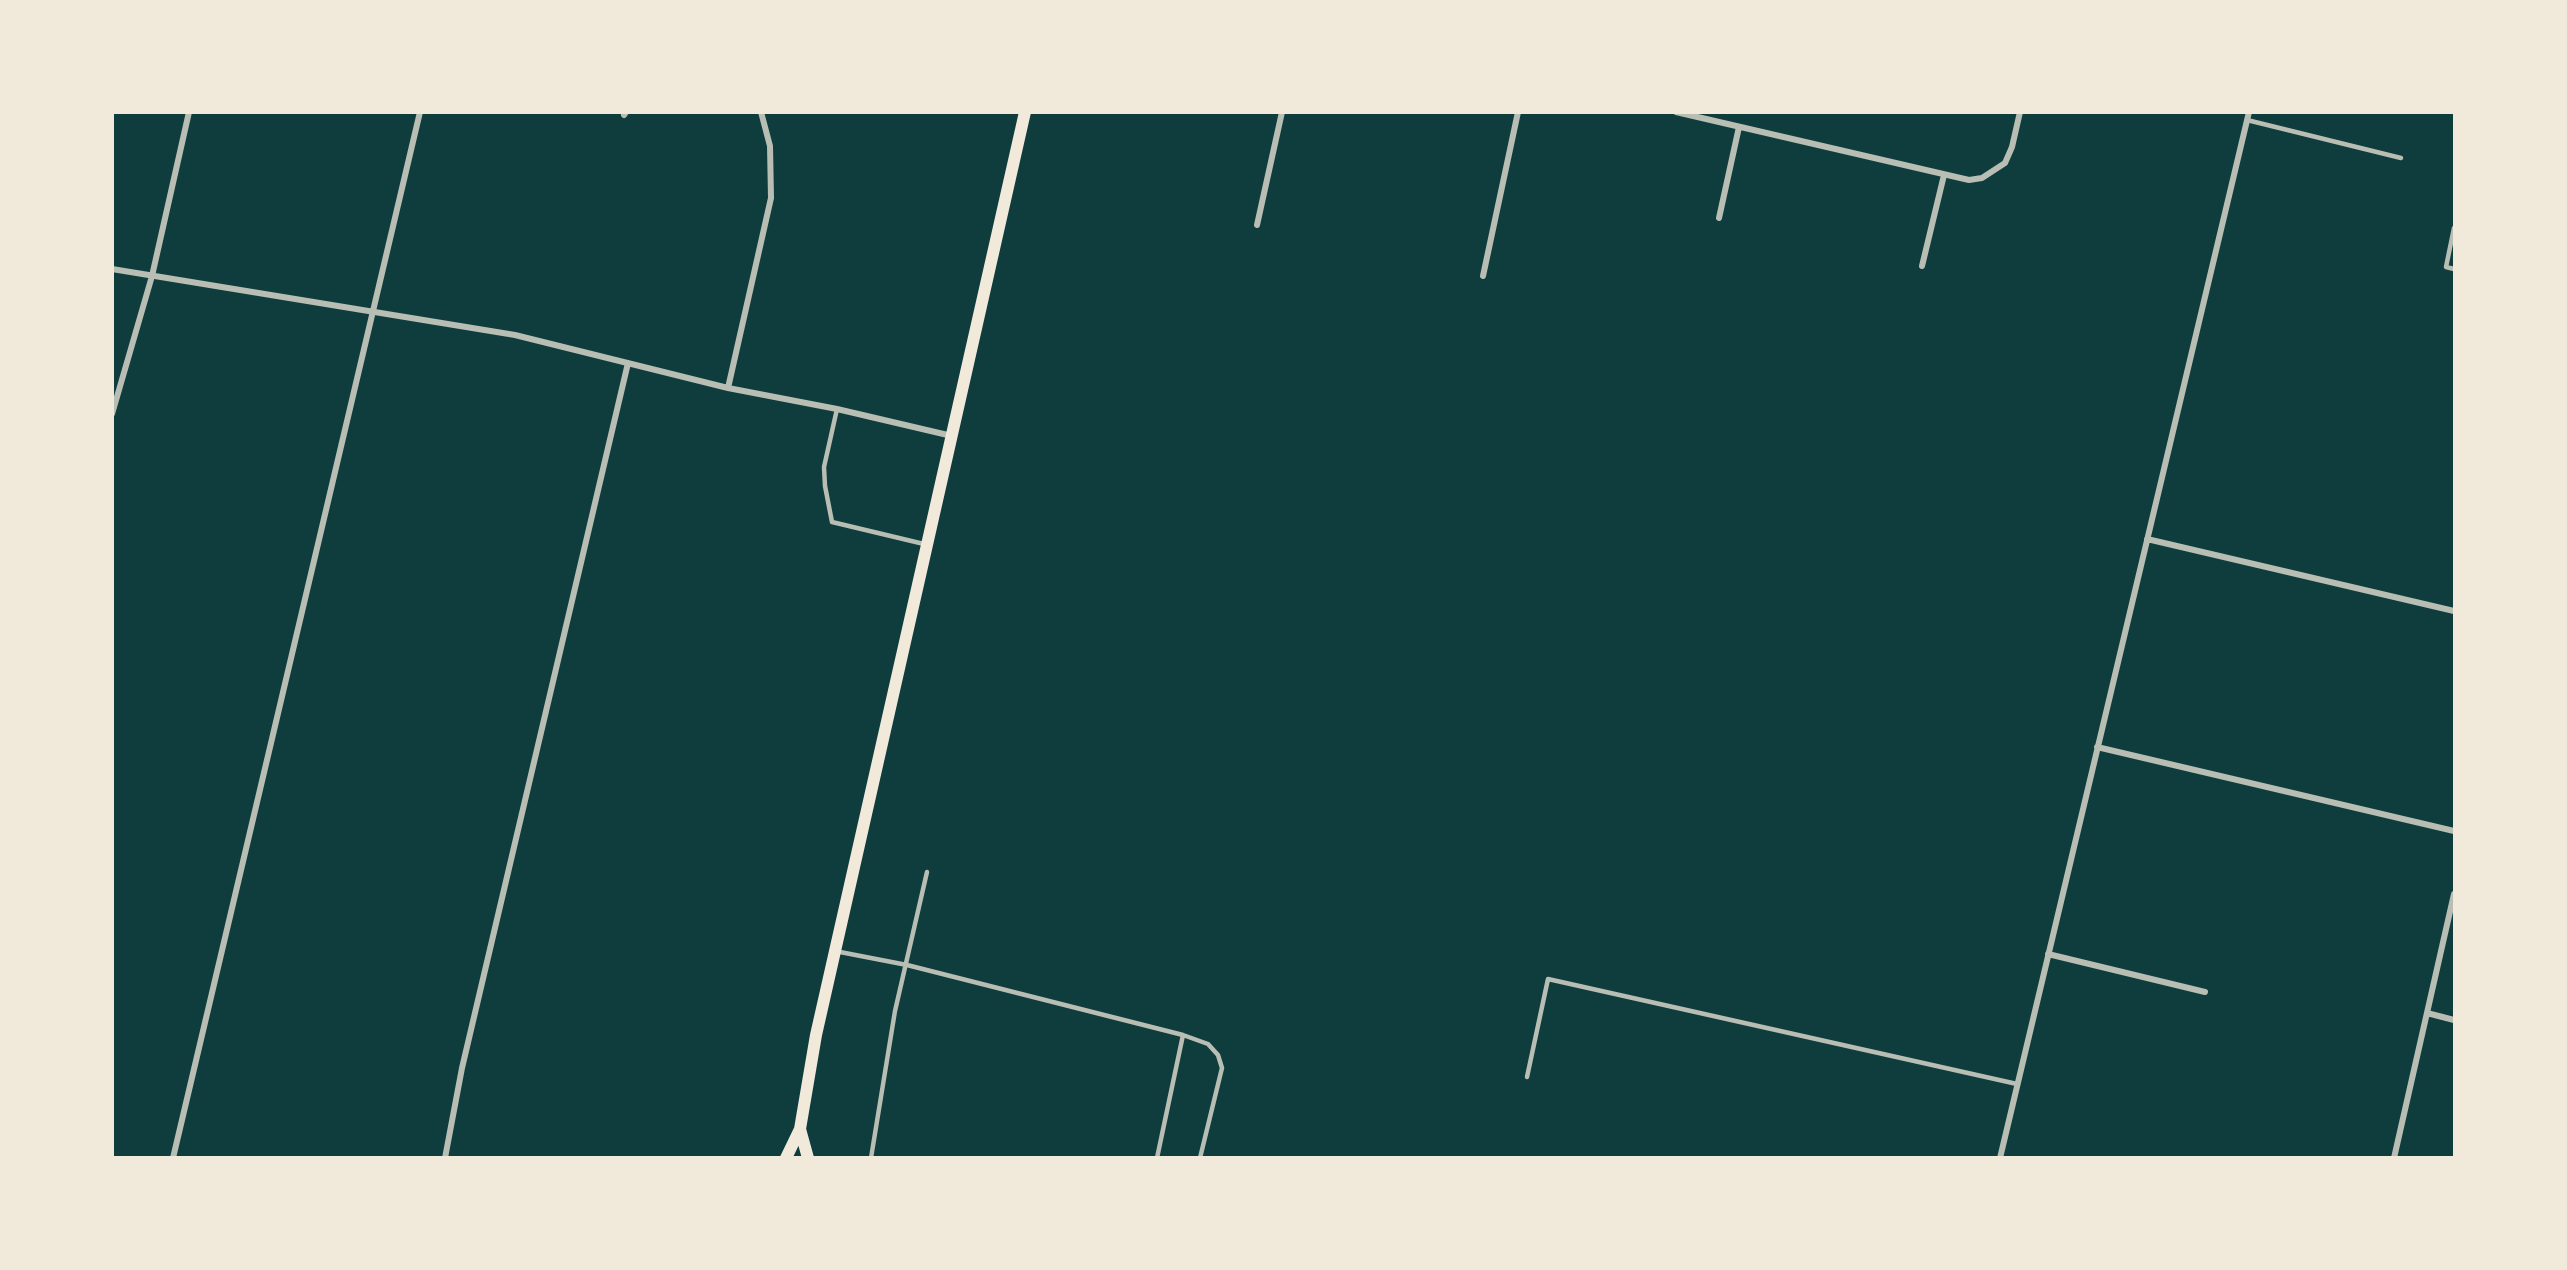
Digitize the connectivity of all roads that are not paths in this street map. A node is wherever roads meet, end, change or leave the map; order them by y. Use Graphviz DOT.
graph roads {
  1 [pos="189,112"];
  2 [pos="420,112"];
  3 [pos="761,112"];
  4 [pos="1025,112"];
  5 [pos="1282,112"];
  6 [pos="1518,112"];
  7 [pos="1676,112"];
  8 [pos="2020,112"];
  9 [pos="2249,112"];
  10 [pos="2247,120"];
  11 [pos="1739,127"];
  12 [pos="2401,158"];
  13 [pos="1944,175"];
  14 [pos="1719,218"];
  15 [pos="1257,225"];
  16 [pos="2454,228"];
  17 [pos="1922,266"];
  18 [pos="112,269"];
  19 [pos="2454,269"];
  20 [pos="152,276"];
  21 [pos="1483,276"];
  22 [pos="375,312"];
  23 [pos="628,363"];
  24 [pos="728,388"];
  25 [pos="837,409"];
  26 [pos="112,414"];
  27 [pos="952,436"];
  28 [pos="2147,540"];
  29 [pos="928,545"];
  30 [pos="2454,611"];
  31 [pos="2097,747"];
  32 [pos="2454,831"];
  33 [pos="927,872"];
  34 [pos="2454,894"];
  35 [pos="840,952"];
  36 [pos="2048,954"];
  37 [pos="907,964"];
  38 [pos="2205,992"];
  39 [pos="2427,1013"];
  40 [pos="2454,1020"];
  41 [pos="1183,1035"];
  42 [pos="1527,1077"];
  43 [pos="2017,1084"];
  44 [pos="800,1130"];
  45 [pos="173,1158"];
  46 [pos="445,1158"];
  47 [pos="786,1158"];
  48 [pos="808,1158"];
  49 [pos="871,1158"];
  50 [pos="1157,1158"];
  51 [pos="1200,1158"];
  52 [pos="2000,1158"];
  53 [pos="2394,1158"];
  1 -- 20 [label="street"];
  2 -- 22 [label="street"];
  3 -- 24 [label="street"];
  4 -- 27 [label="main road"];
  5 -- 15 [label="street"];
  6 -- 21 [label="street"];
  7 -- 11 [label="street"];
  8 -- 13 [label="street"];
  9 -- 10 [label="street"];
  10 -- 12 [label="lane"];
  10 -- 28 [label="street"];
  11 -- 13 [label="street"];
  11 -- 14 [label="street"];
  13 -- 17 [label="street"];
  16 -- 19 [label="lane"];
  18 -- 20 [label="street"];
  20 -- 22 [label="street"];
  20 -- 26 [label="street"];
  22 -- 23 [label="street"];
  22 -- 45 [label="street"];
  23 -- 24 [label="street"];
  23 -- 46 [label="street"];
  24 -- 25 [label="street"];
  25 -- 27 [label="street"];
  25 -- 29 [label="lane"];
  27 -- 29 [label="main road"];
  28 -- 30 [label="street"];
  28 -- 31 [label="street"];
  29 -- 44 [label="main road"];
  31 -- 32 [label="street"];
  31 -- 36 [label="street"];
  33 -- 37 [label="lane"];
  34 -- 39 [label="street"];
  35 -- 37 [label="lane"];
  36 -- 38 [label="street"];
  36 -- 43 [label="street"];
  37 -- 41 [label="lane"];
  37 -- 49 [label="lane"];
  39 -- 40 [label="street"];
  39 -- 53 [label="street"];
  41 -- 50 [label="lane"];
  41 -- 51 [label="lane"];
  42 -- 43 [label="lane"];
  43 -- 52 [label="street"];
  44 -- 47 [label="main road"];
  44 -- 48 [label="main road"];
}
